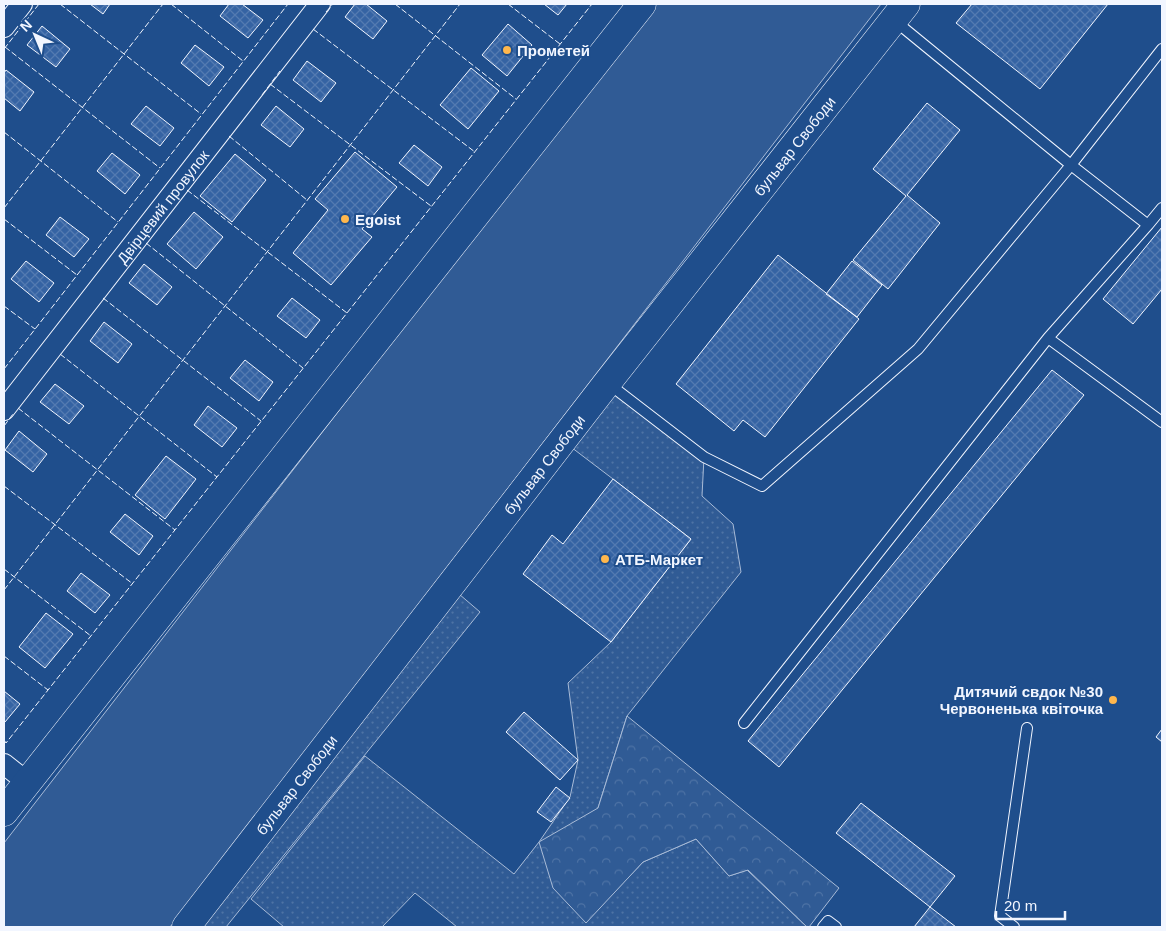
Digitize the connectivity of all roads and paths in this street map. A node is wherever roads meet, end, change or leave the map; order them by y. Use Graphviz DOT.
graph roads {
  1 [pos="22,4"];
  2 [pos="320,4"];
  3 [pos="642,4"];
  4 [pos="900,12"];
  5 [pos="4,27"];
  6 [pos="1162,50"];
  7 [pos="1072,164"];
  8 [pos="1162,208"];
  9 [pos="1148,225"];
  10 [pos="1048,338"];
  11 [pos="608,383"];
  12 [pos="4,410"];
  13 [pos="1162,422"];
  14 [pos="744,723"];
  15 [pos="1027,728"];
  16 [pos="4,764"];
  17 [pos="27,782"];
  18 [pos="4,812"];
  19 [pos="186,927"];
  20 [pos="823,927"];
  21 [pos="836,927"];
  22 [pos="1014,927"];
  1 -- 5 [label="street"];
  2 -- 12 [label="street, Двірцевий провулок"];
  3 -- 17 [label="street"];
  4 -- 7 [label="lane"];
  4 -- 11 [label="street, бульвар Свободи"];
  6 -- 7 [label="lane"];
  7 -- 9 [label="lane"];
  7 -- 11 [label="lane"];
  8 -- 9 [label="lane"];
  9 -- 10 [label="lane"];
  10 -- 13 [label="lane"];
  10 -- 14 [label="lane"];
  11 -- 19 [label="street, бульвар Свободи"];
  15 -- 22 [label="lane"];
  16 -- 17 [label="street"];
  17 -- 18 [label="street"];
  20 -- 21 [label="lane"];
}
